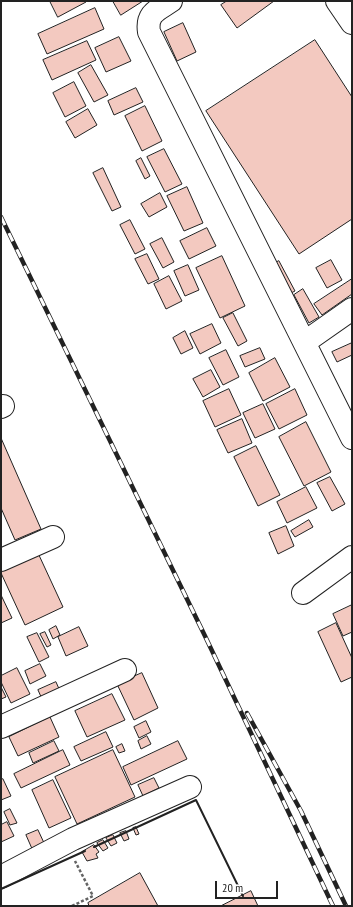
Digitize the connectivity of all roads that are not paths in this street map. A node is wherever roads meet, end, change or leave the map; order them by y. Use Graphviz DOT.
graph roads {
  1 [pos="171,1"];
  2 [pos="336,1"];
  3 [pos="352,23"];
  4 [pos="352,309"];
  5 [pos="305,342"];
  6 [pos="352,438"];
  7 [pos="53,537"];
  8 [pos="352,557"];
  9 [pos="1,560"];
  10 [pos="303,593"];
  11 [pos="125,670"];
  12 [pos="1,727"];
  13 [pos="190,787"];
  14 [pos="1,877"];
  1 -- 5 [label="street"];
  2 -- 3 [label="street"];
  4 -- 5 [label="street"];
  5 -- 6 [label="street"];
  7 -- 9 [label="street"];
  8 -- 10 [label="street"];
  11 -- 12 [label="street"];
  13 -- 14 [label="street"];
}
